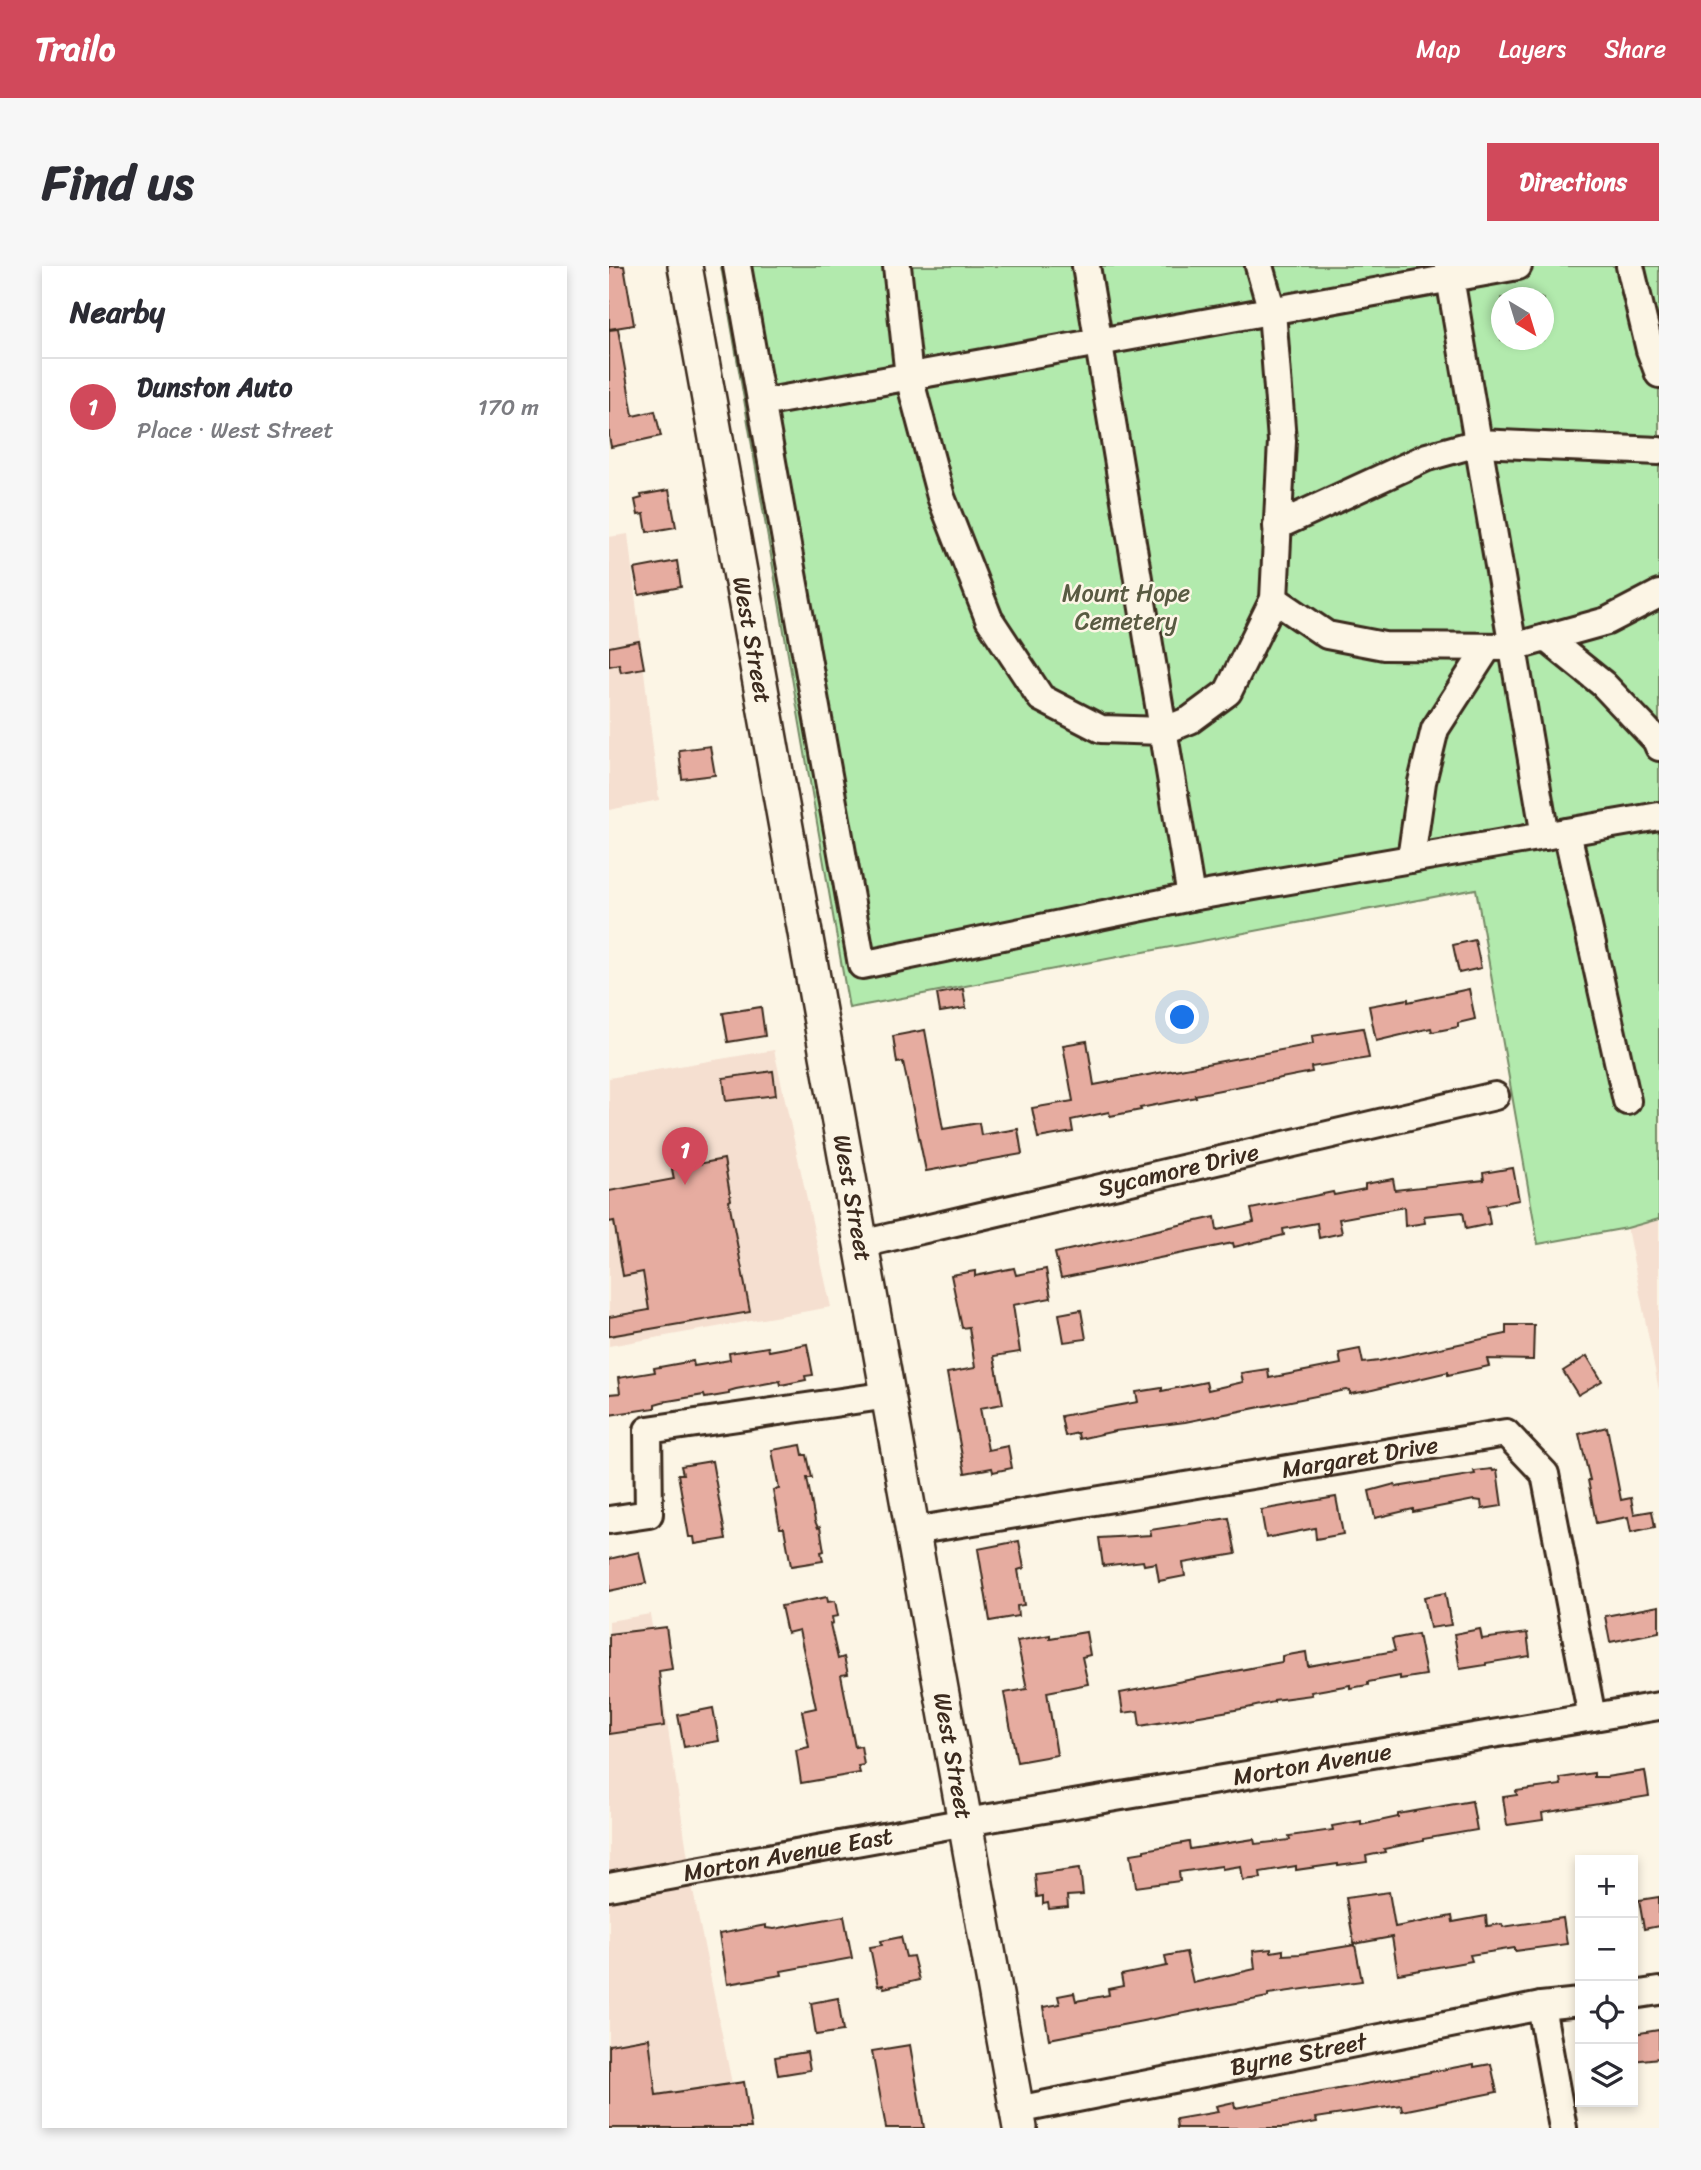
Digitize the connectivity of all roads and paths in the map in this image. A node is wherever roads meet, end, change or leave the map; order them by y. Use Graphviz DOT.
graph roads {
  1 [pos="685,266"];
  2 [pos="737,266"];
  3 [pos="897,266"];
  4 [pos="1086,266"];
  5 [pos="1258,266"];
  6 [pos="1518,266"];
  7 [pos="1630,266"];
  8 [pos="1449,272"];
  9 [pos="1272,311"];
  10 [pos="1099,342"];
  11 [pos="1659,374"];
  12 [pos="909,377"];
  13 [pos="762,403"];
  14 [pos="1478,443"];
  15 [pos="1659,451"];
  16 [pos="1277,527"];
  17 [pos="1659,594"];
  18 [pos="1274,599"];
  19 [pos="1546,638"];
  20 [pos="1501,647"];
  21 [pos="1163,731"];
  22 [pos="1659,747"];
  23 [pos="1659,816"];
  24 [pos="1556,834"];
  25 [pos="1411,859"];
  26 [pos="1191,897"];
  27 [pos="1495,1096"];
  28 [pos="1627,1101"];
  29 [pos="861,1244"];
  30 [pos="889,1395"];
  31 [pos="609,1520"];
  32 [pos="913,1531"];
  33 [pos="1659,1706"];
  34 [pos="1592,1717"];
  35 [pos="965,1822"];
  36 [pos="609,1887"];
  37 [pos="1659,1992"];
  38 [pos="1638,1994"];
  39 [pos="1575,2002"];
  40 [pos="1541,2006"];
  41 [pos="1019,2119"];
  42 [pos="1563,2128"];
  1 -- 29 [label="main road, West Street"];
  2 -- 13 [label="street"];
  3 -- 12 [label="street"];
  4 -- 10 [label="street"];
  5 -- 9 [label="street"];
  6 -- 8 [label="street"];
  7 -- 11 [label="street"];
  8 -- 9 [label="street"];
  8 -- 14 [label="street"];
  9 -- 10 [label="street"];
  9 -- 16 [label="street"];
  10 -- 12 [label="street"];
  10 -- 21 [label="street"];
  12 -- 13 [label="street"];
  12 -- 21 [label="street"];
  13 -- 26 [label="street"];
  14 -- 15 [label="street"];
  14 -- 16 [label="street"];
  14 -- 20 [label="street"];
  16 -- 18 [label="street"];
  17 -- 19 [label="street"];
  18 -- 20 [label="street"];
  18 -- 21 [label="street"];
  19 -- 20 [label="street"];
  19 -- 22 [label="street"];
  20 -- 24 [label="street"];
  20 -- 25 [label="street"];
  21 -- 26 [label="street"];
  23 -- 24 [label="street"];
  24 -- 25 [label="street"];
  24 -- 28 [label="street"];
  25 -- 26 [label="street"];
  27 -- 29 [label="street, Sycamore Drive"];
  29 -- 30 [label="main road, West Street"];
  30 -- 31 [label="street"];
  30 -- 32 [label="main road, West Street"];
  32 -- 34 [label="street, Margaret Drive"];
  32 -- 35 [label="main road, West Street"];
  33 -- 34 [label="street, Morton Avenue"];
  34 -- 35 [label="street, Morton Avenue"];
  35 -- 36 [label="street, Morton Avenue East"];
  35 -- 41 [label="main road, West Street"];
  37 -- 38 [label="street"];
  39 -- 40 [label="street, Byrne Street"];
  40 -- 41 [label="street, Byrne Street"];
  40 -- 42 [label="street"];
}
